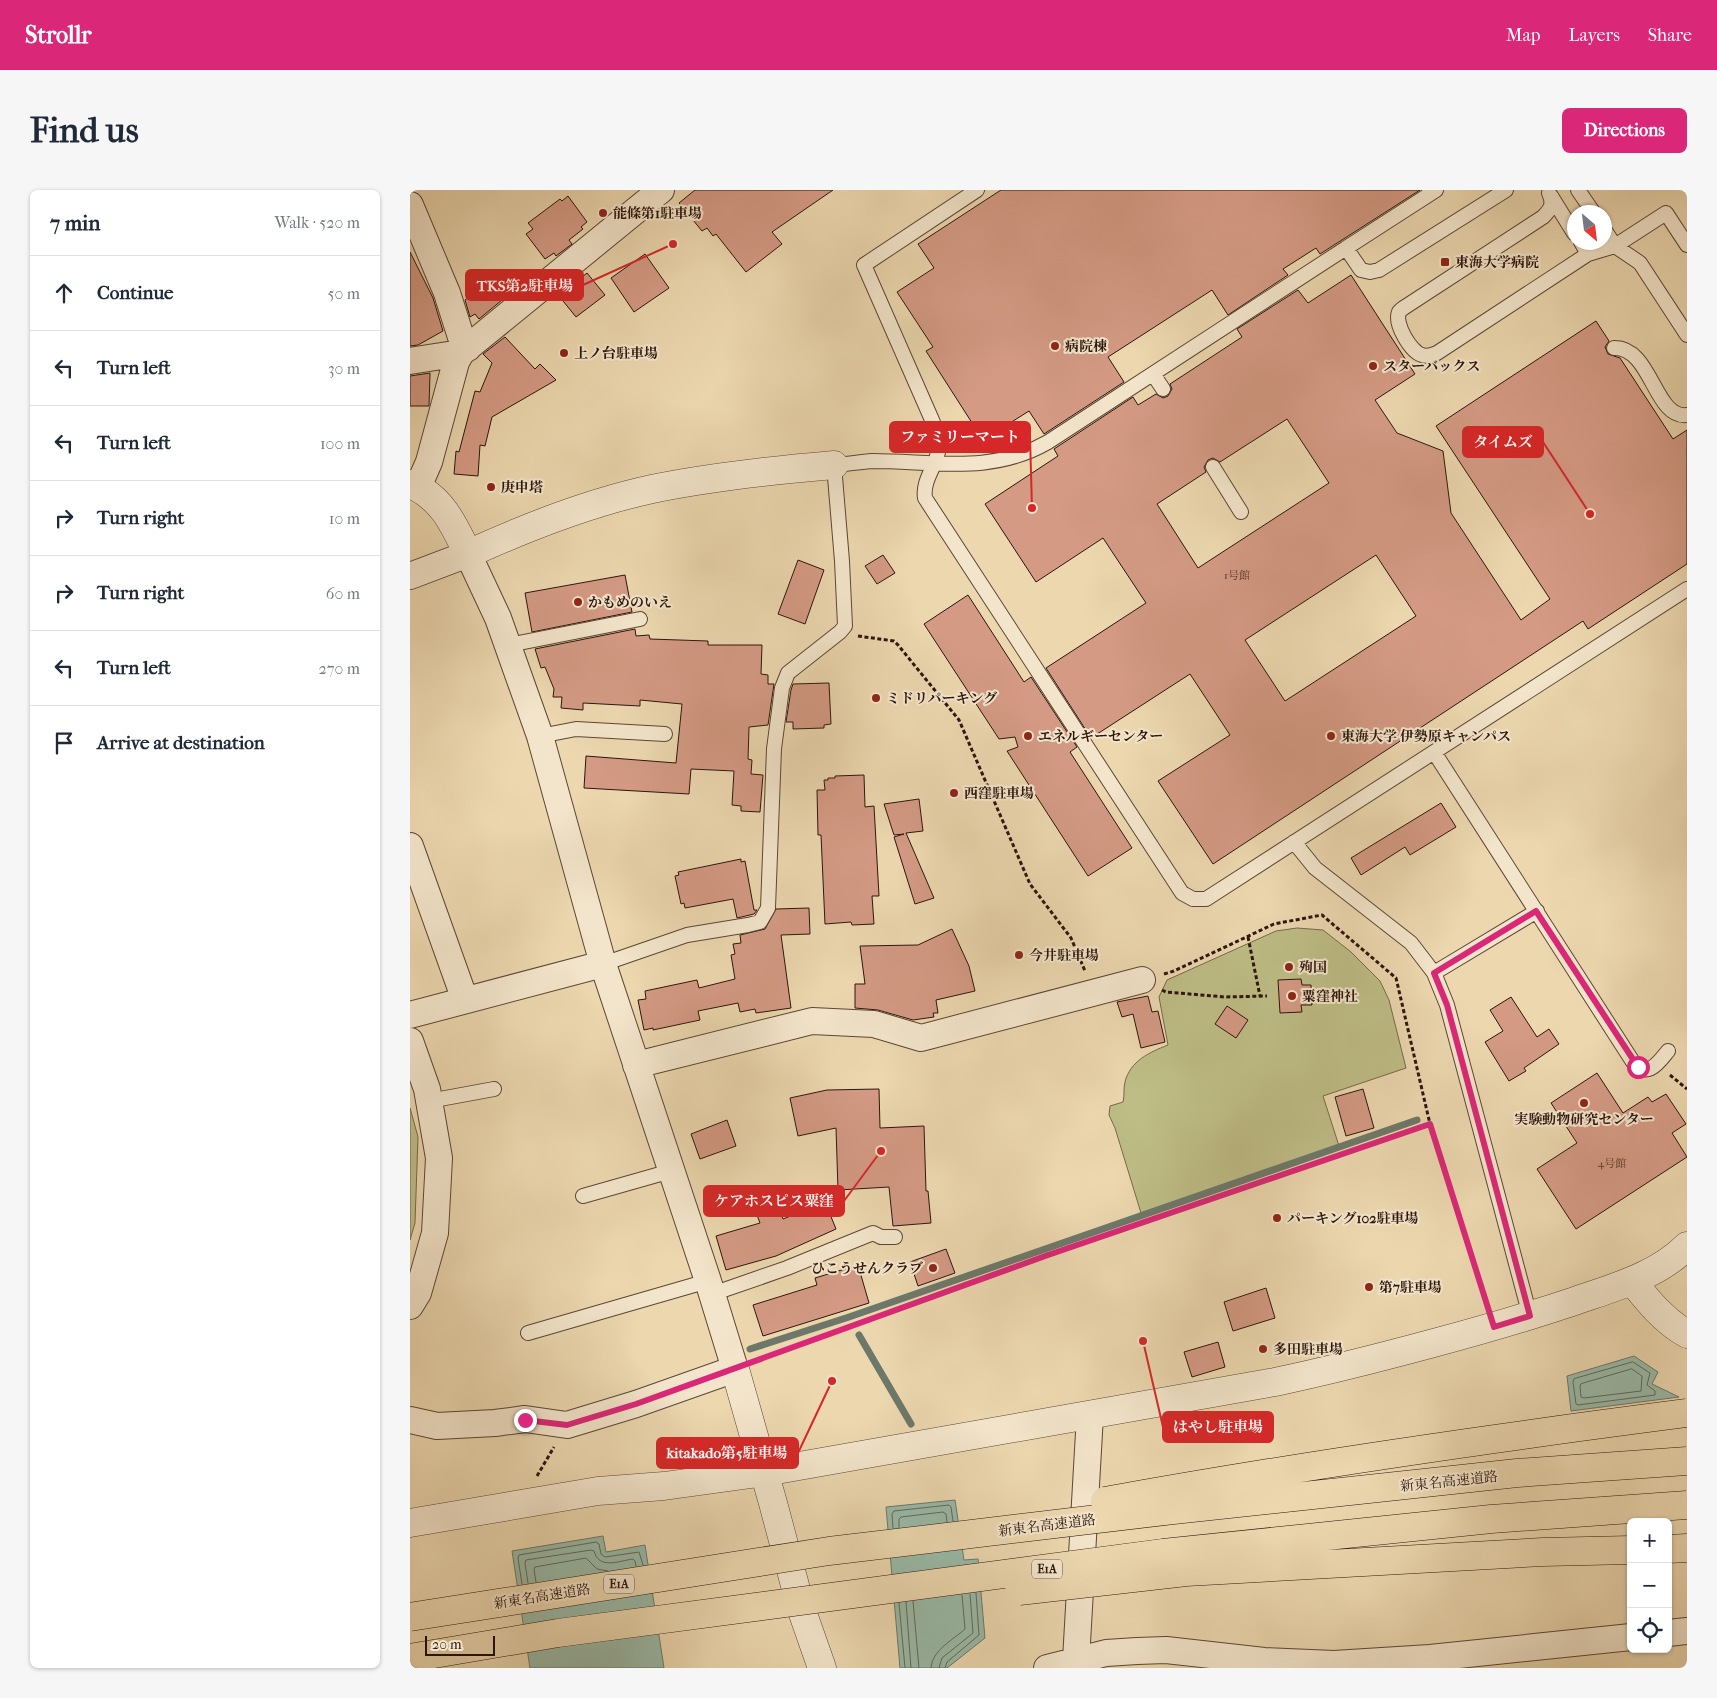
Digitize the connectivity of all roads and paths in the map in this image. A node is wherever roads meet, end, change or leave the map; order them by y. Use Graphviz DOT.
graph roads {
  1 [pos="661,190"];
  2 [pos="977,190"];
  3 [pos="1436,190"];
  4 [pos="1506,190"];
  5 [pos="1578,190"];
  6 [pos="1548,192"];
  7 [pos="410,205"];
  8 [pos="1588,205"];
  9 [pos="1567,222"];
  10 [pos="1612,241"];
  11 [pos="1687,245"];
  12 [pos="1612,246"];
  13 [pos="1615,246"];
  14 [pos="1346,248"];
  15 [pos="1582,250"];
  16 [pos="1687,336"];
  17 [pos="1614,348"];
  18 [pos="465,350"];
  19 [pos="410,361"];
  20 [pos="1153,374"];
  21 [pos="1163,389"];
  22 [pos="1687,415"];
  23 [pos="934,463"];
  24 [pos="834,465"];
  25 [pos="1213,467"];
  26 [pos="414,486"];
  27 [pos="1241,512"];
  28 [pos="468,554"];
  29 [pos="410,576"];
  30 [pos="1687,589"];
  31 [pos="640,619"];
  32 [pos="845,626"];
  33 [pos="509,645"];
  34 [pos="665,734"];
  35 [pos="540,736"];
  36 [pos="1434,752"];
  37 [pos="1294,842"];
  38 [pos="410,846"];
  39 [pos="1536,911"];
  40 [pos="1248,937"];
  41 [pos="604,964"];
  42 [pos="1434,973"];
  43 [pos="1142,980"];
  44 [pos="1094,992"];
  45 [pos="1166,992"];
  46 [pos="1260,996"];
  47 [pos="1266,996"];
  48 [pos="466,1000"];
  49 [pos="410,1015"];
  50 [pos="410,1040"];
  51 [pos="1668,1050"];
  52 [pos="636,1065"];
  53 [pos="494,1089"];
  54 [pos="429,1101"];
  55 [pos="1430,1124"];
  56 [pos="671,1171"];
  57 [pos="583,1196"];
  58 [pos="895,1236"];
  59 [pos="1687,1246"];
  60 [pos="1632,1281"];
  61 [pos="710,1287"];
  62 [pos="410,1306"];
  63 [pos="1530,1316"];
  64 [pos="1494,1327"];
  65 [pos="528,1333"];
  66 [pos="1687,1334"];
  67 [pos="735,1369"];
  68 [pos="1687,1412"];
  69 [pos="1090,1414"];
  70 [pos="410,1420"];
  71 [pos="567,1425"];
  72 [pos="1687,1461"];
  73 [pos="764,1472"];
  74 [pos="533,1484"];
  75 [pos="1687,1505"];
  76 [pos="410,1523"];
  77 [pos="1687,1548"];
  78 [pos="1672,1549"];
  79 [pos="1627,1550"];
  80 [pos="828,1551"];
  81 [pos="687,1616"];
  82 [pos="410,1617"];
  83 [pos="1687,1631"];
  84 [pos="1672,1633"];
  85 [pos="1627,1638"];
  86 [pos="410,1658"];
  87 [pos="1164,1659"];
  88 [pos="1076,1660"];
  89 [pos="1426,1663"];
  90 [pos="822,1668"];
  91 [pos="1047,1668"];
  1 -- 18 [label="street"];
  2 -- 23 [label="lane"];
  3 -- 14 [label="lane"];
  4 -- 14 [label="lane"];
  5 -- 8 [label="lane"];
  6 -- 9 [label="lane"];
  6 -- 15 [label="lane"];
  7 -- 18 [label="street"];
  10 -- 13 [label="lane"];
  11 -- 13 [label="lane"];
  12 -- 13 [label="lane"];
  13 -- 16 [label="lane"];
  14 -- 20 [label="lane"];
  17 -- 22 [label="lane"];
  18 -- 19 [label="street"];
  18 -- 26 [label="street"];
  20 -- 21 [label="lane"];
  20 -- 23 [label="lane"];
  23 -- 24 [label="lane"];
  23 -- 37 [label="lane"];
  24 -- 28 [label="street"];
  24 -- 32 [label="lane"];
  25 -- 27 [label="lane"];
  26 -- 28 [label="street"];
  28 -- 29 [label="street"];
  28 -- 33 [label="street"];
  30 -- 36 [label="lane"];
  31 -- 33 [label="lane"];
  32 -- 41 [label="lane"];
  32 -- 44 [label="path"];
  33 -- 35 [label="street"];
  34 -- 35 [label="lane"];
  35 -- 41 [label="street"];
  36 -- 37 [label="lane"];
  36 -- 39 [label="lane"];
  37 -- 42 [label="lane"];
  38 -- 48 [label="street"];
  39 -- 42 [label="lane"];
  39 -- 51 [label="lane"];
  40 -- 43 [label="path"];
  40 -- 46 [label="path"];
  40 -- 55 [label="path"];
  41 -- 48 [label="street"];
  41 -- 52 [label="street"];
  42 -- 63 [label="lane"];
  43 -- 44 [label="street"];
  44 -- 52 [label="street"];
  45 -- 46 [label="path"];
  46 -- 47 [label="path"];
  48 -- 49 [label="street"];
  50 -- 54 [label="street"];
  52 -- 56 [label="street"];
  53 -- 54 [label="lane"];
  54 -- 62 [label="street"];
  55 -- 64 [label="path"];
  55 -- 67 [label="path"];
  56 -- 57 [label="lane"];
  56 -- 61 [label="street"];
  58 -- 61 [label="lane"];
  59 -- 60 [label="street"];
  60 -- 63 [label="street"];
  60 -- 66 [label="street"];
  61 -- 65 [label="lane"];
  61 -- 67 [label="street"];
  63 -- 64 [label="street"];
  64 -- 69 [label="street"];
  67 -- 71 [label="street"];
  67 -- 73 [label="street"];
  68 -- 80 [label="highway, bridge"];
  69 -- 73 [label="street"];
  69 -- 88 [label="street"];
  70 -- 71 [label="street"];
  71 -- 74 [label="path"];
  72 -- 80 [label="highway, 新東名高速道路 / E1A, bridge"];
  73 -- 76 [label="street"];
  73 -- 90 [label="street"];
  75 -- 81 [label="highway, E1A, bridge"];
  77 -- 78 [label="highway"];
  79 -- 81 [label="highway, bridge"];
  80 -- 82 [label="highway, 新東名高速道路 / E1A, bridge"];
  81 -- 86 [label="highway, E1A, bridge"];
  83 -- 84 [label="street"];
  85 -- 89 [label="street"];
  87 -- 88 [label="street"];
  87 -- 89 [label="street"];
  88 -- 91 [label="street"];
}
